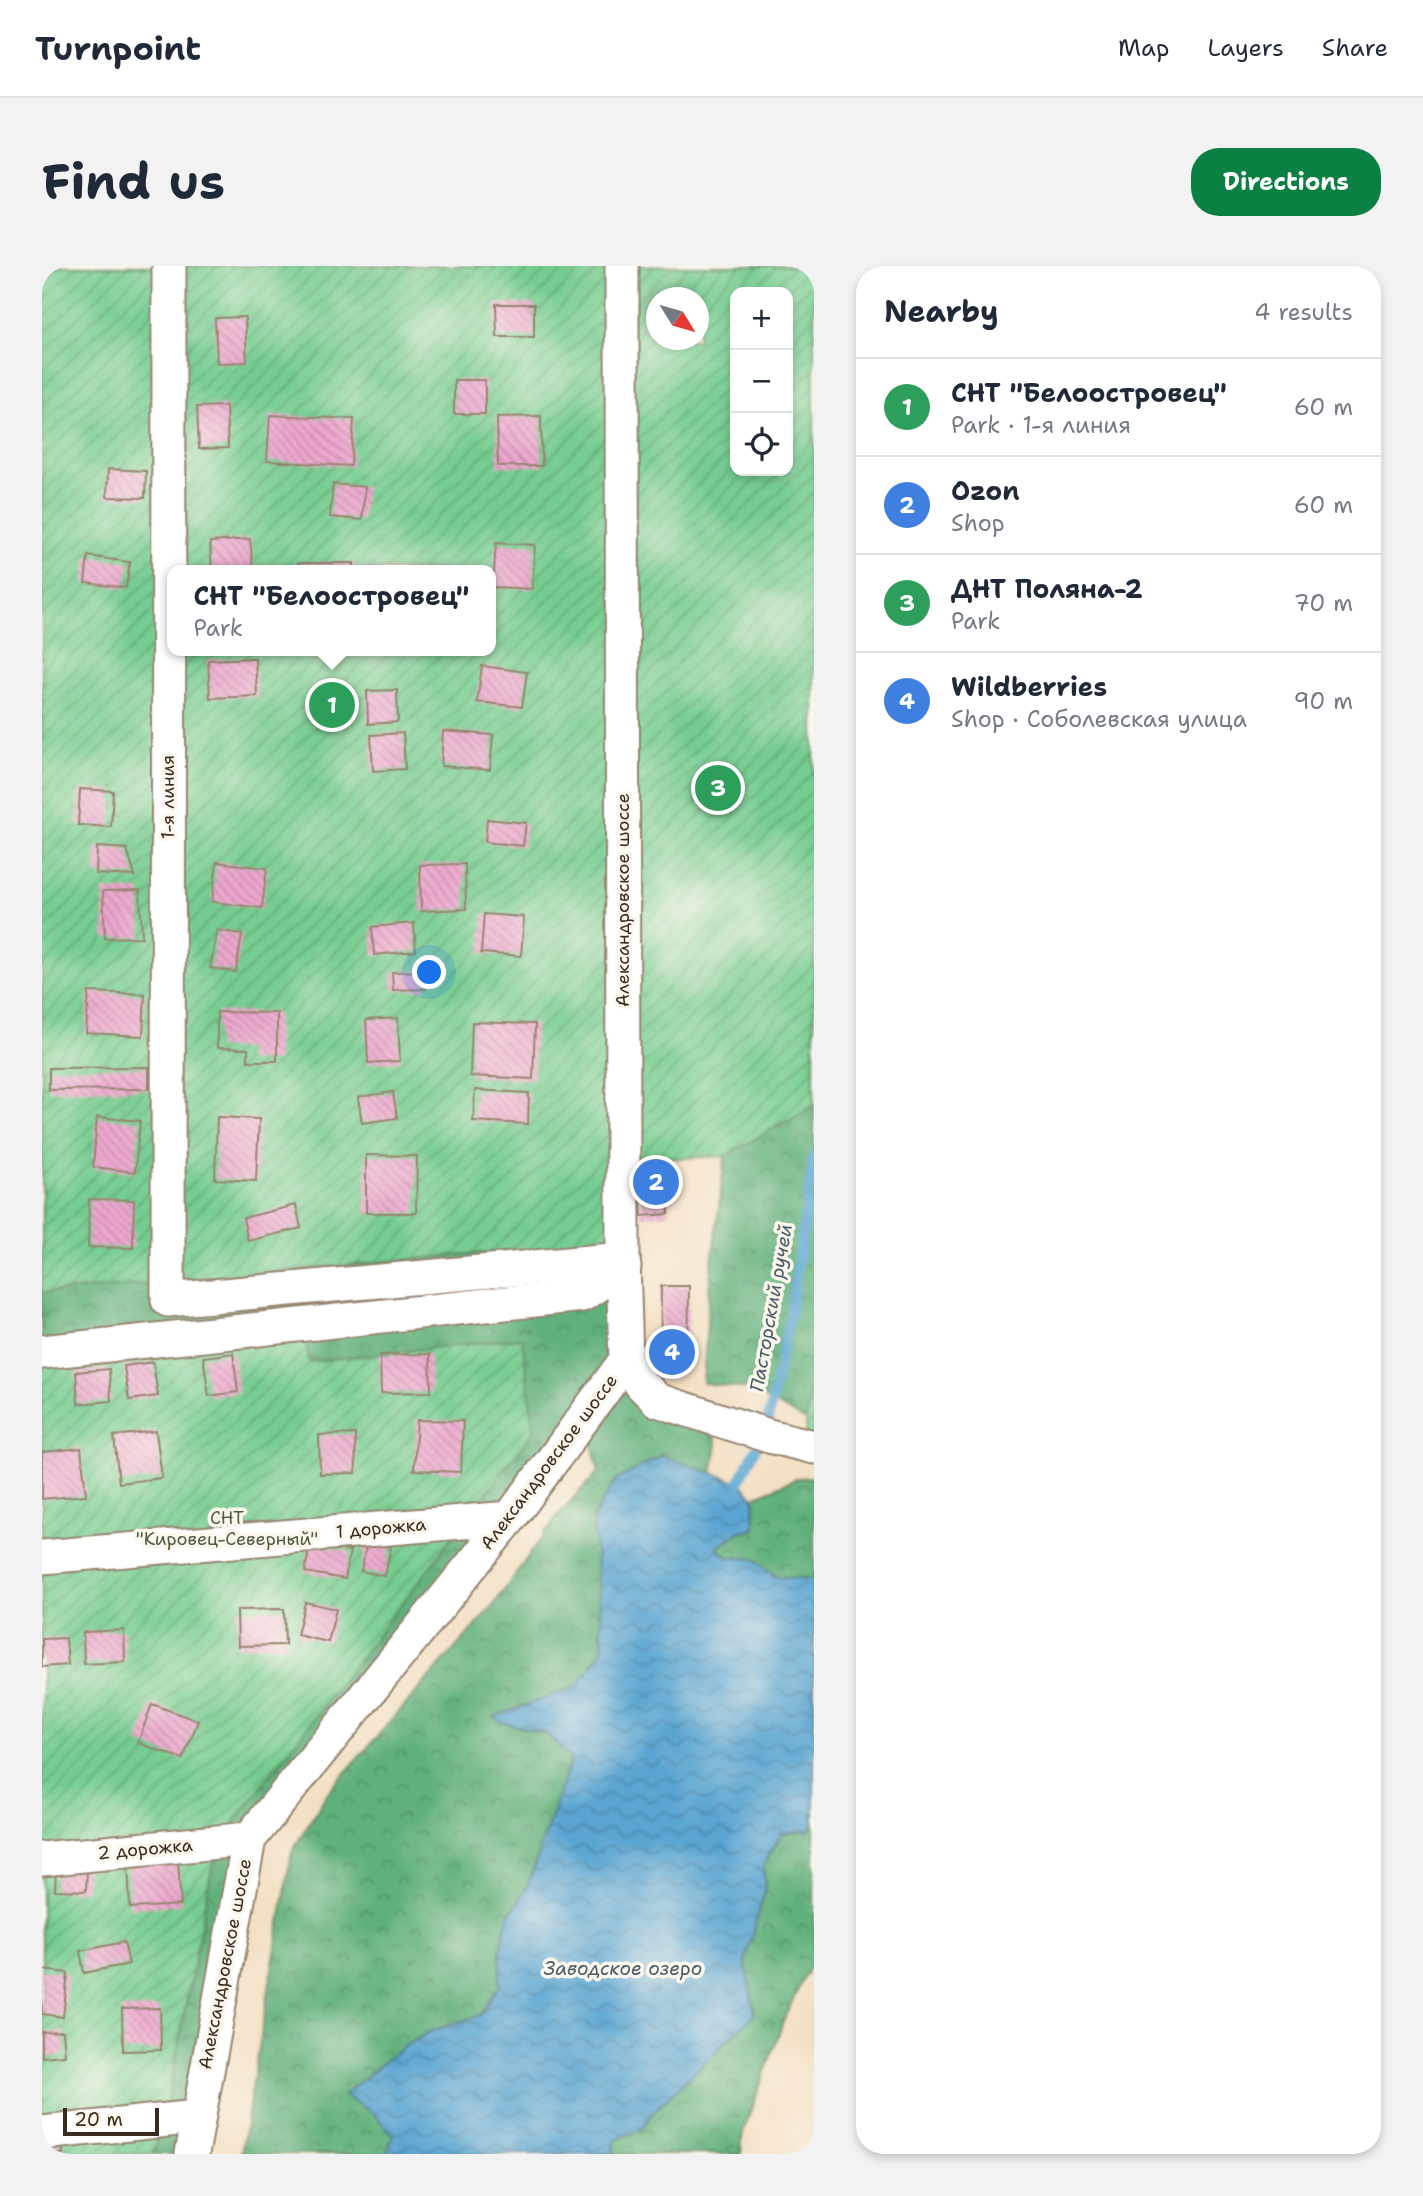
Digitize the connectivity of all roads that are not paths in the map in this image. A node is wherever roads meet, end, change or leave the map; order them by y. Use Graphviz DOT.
graph roads {
  1 [pos="169,266"];
  2 [pos="622,266"];
  3 [pos="169,565"];
  4 [pos="169,656"];
  5 [pos="624,1263"];
  6 [pos="42,1352"];
  7 [pos="626,1360"];
  8 [pos="814,1447"];
  9 [pos="510,1518"];
  10 [pos="42,1557"];
  11 [pos="249,1839"];
  12 [pos="42,1859"];
  13 [pos="197,2117"];
  14 [pos="42,2133"];
  15 [pos="191,2154"];
  1 -- 3 [label="street, 1-я линия"];
  2 -- 5 [label="street, Александровское шоссе"];
  4 -- 5 [label="street, 1-я линия"];
  5 -- 6 [label="street"];
  5 -- 7 [label="street, Александровское шоссе"];
  7 -- 8 [label="street"];
  7 -- 9 [label="street, Александровское шоссе"];
  9 -- 10 [label="street, 1 дорожка"];
  9 -- 11 [label="street, Александровское шоссе"];
  11 -- 12 [label="street, 2 дорожка"];
  11 -- 13 [label="street, Александровское шоссе"];
  13 -- 14 [label="street"];
  13 -- 15 [label="street, Александровское шоссе"];
}
